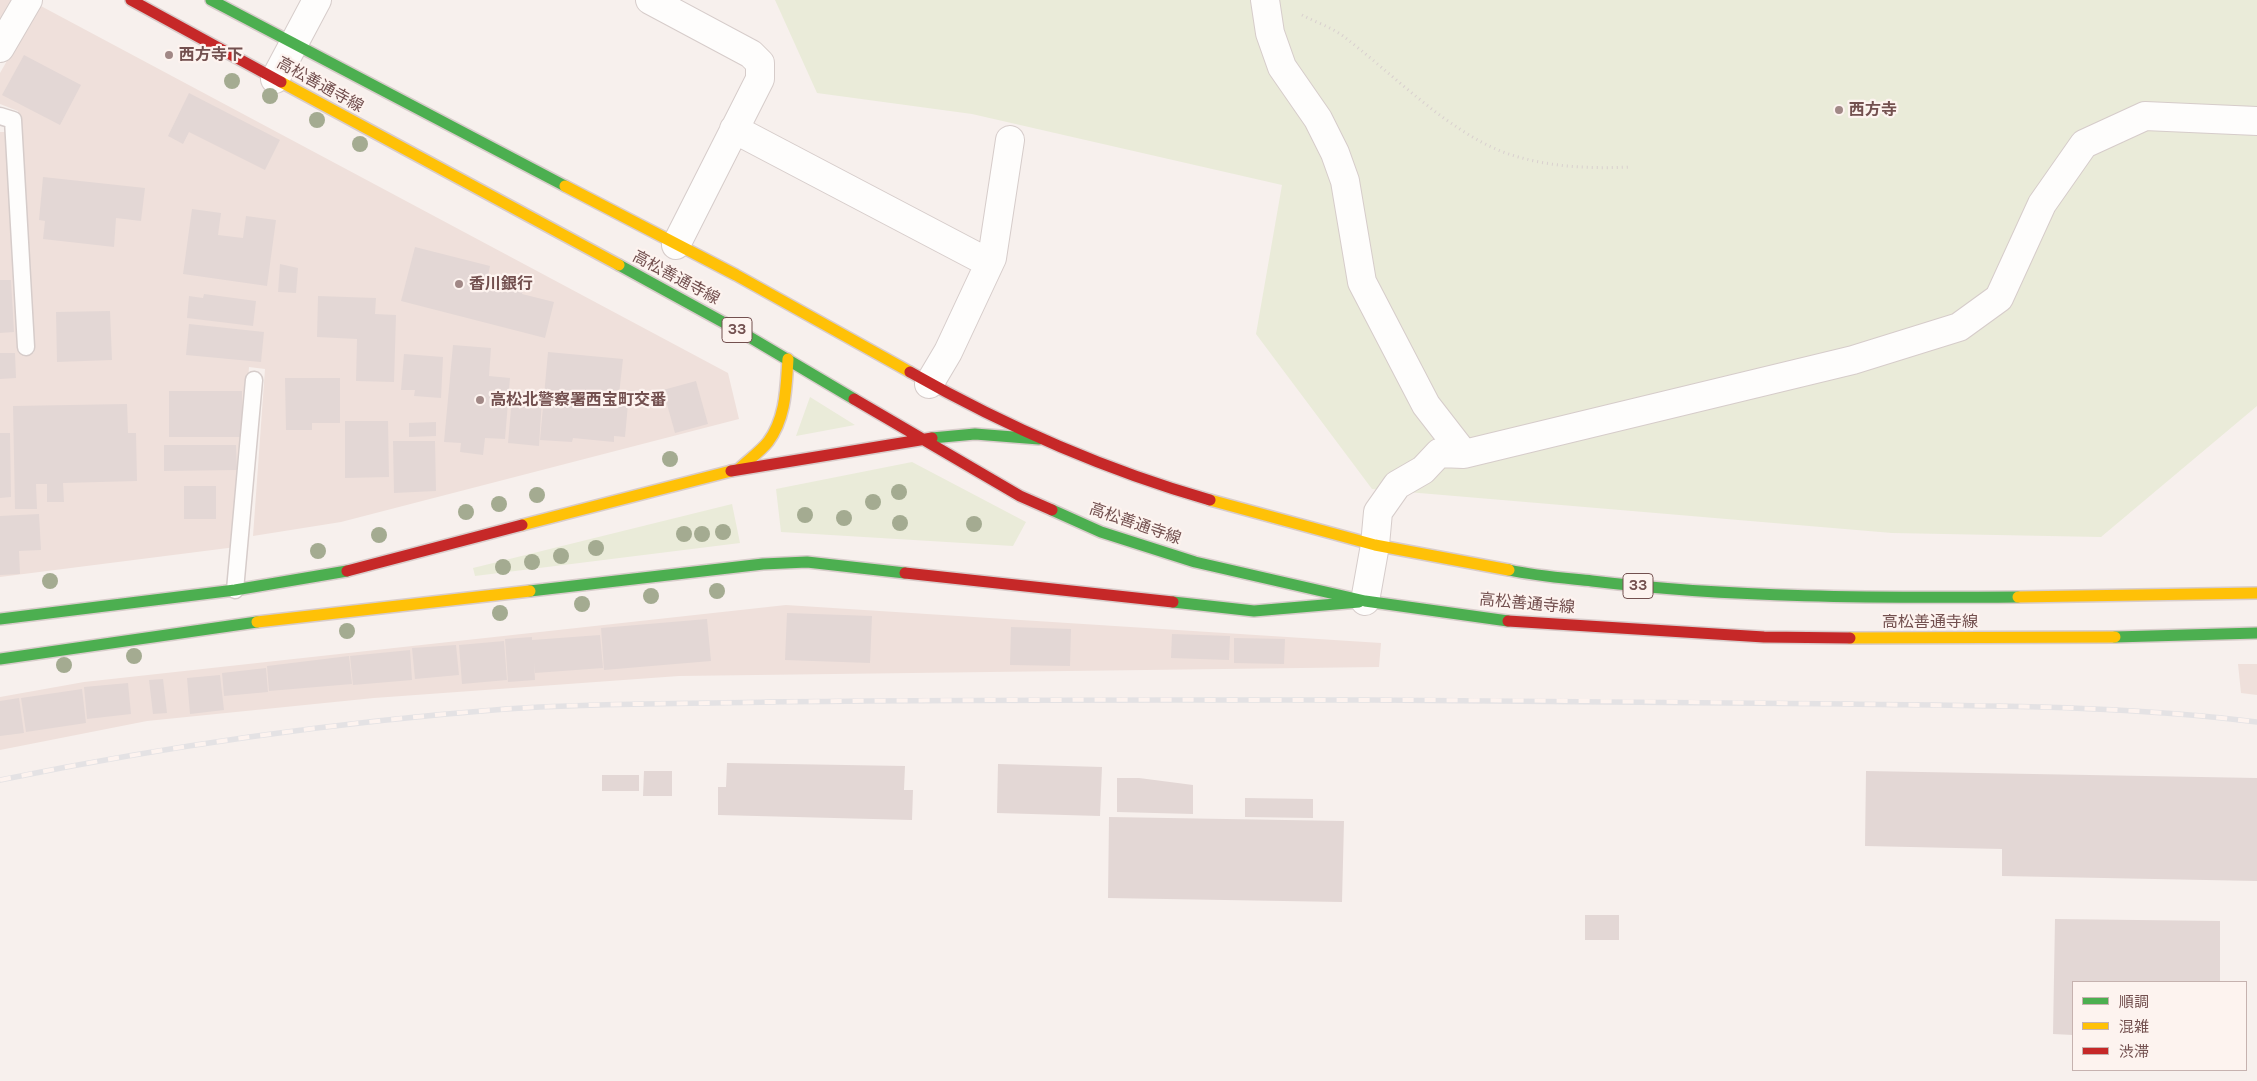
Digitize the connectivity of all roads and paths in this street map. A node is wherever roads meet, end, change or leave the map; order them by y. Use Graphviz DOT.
graph roads {
  1 [pos="28,0"];
  2 [pos="131,0"];
  3 [pos="211,0"];
  4 [pos="317,0"];
  5 [pos="650,0"];
  6 [pos="1265,0"];
  7 [pos="1298,13"];
  8 [pos="294,45"];
  9 [pos="0,48"];
  10 [pos="275,79"];
  11 [pos="0,116"];
  12 [pos="2257,121"];
  13 [pos="734,129"];
  14 [pos="1010,140"];
  15 [pos="1631,167"];
  16 [pos="676,246"];
  17 [pos="989,263"];
  18 [pos="26,346"];
  19 [pos="788,359"];
  20 [pos="254,380"];
  21 [pos="929,384"];
  22 [pos="925,439"];
  23 [pos="1039,439"];
  24 [pos="1464,454"];
  25 [pos="739,469"];
  26 [pos="1376,545"];
  27 [pos="236,590"];
  28 [pos="2257,593"];
  29 [pos="1365,601"];
  30 [pos="0,618"];
  31 [pos="2257,633"];
  32 [pos="0,659"];
  1 -- 9 [label="street"];
  2 -- 10 [label="main road, 高松善通寺線 / 33"];
  3 -- 8 [label="main road, 高松善通寺線 / 33"];
  4 -- 8 [label="street"];
  5 -- 13 [label="street"];
  6 -- 24 [label="street"];
  7 -- 15 [label="path"];
  8 -- 10 [label="street"];
  8 -- 16 [label="main road, 高松善通寺線 / 33"];
  10 -- 19 [label="main road, 高松善通寺線 / 33"];
  11 -- 18 [label="lane"];
  12 -- 24 [label="street"];
  13 -- 16 [label="street"];
  13 -- 17 [label="street"];
  14 -- 17 [label="street"];
  16 -- 21 [label="main road, 高松善通寺線 / 33"];
  17 -- 21 [label="street"];
  19 -- 22 [label="main road, 高松善通寺線 / 33"];
  19 -- 25 [label="main road"];
  20 -- 27 [label="lane"];
  21 -- 23 [label="main road, 高松善通寺線 / 33"];
  22 -- 23 [label="main road"];
  22 -- 25 [label="main road"];
  22 -- 29 [label="main road, 高松善通寺線 / 33"];
  23 -- 26 [label="main road, 高松善通寺線 / 33"];
  24 -- 26 [label="street"];
  25 -- 27 [label="main road"];
  26 -- 28 [label="main road, 高松善通寺線 / 33"];
  26 -- 29 [label="street"];
  27 -- 30 [label="main road"];
  29 -- 31 [label="main road, 高松善通寺線 / 33"];
  29 -- 32 [label="main road"];
}
